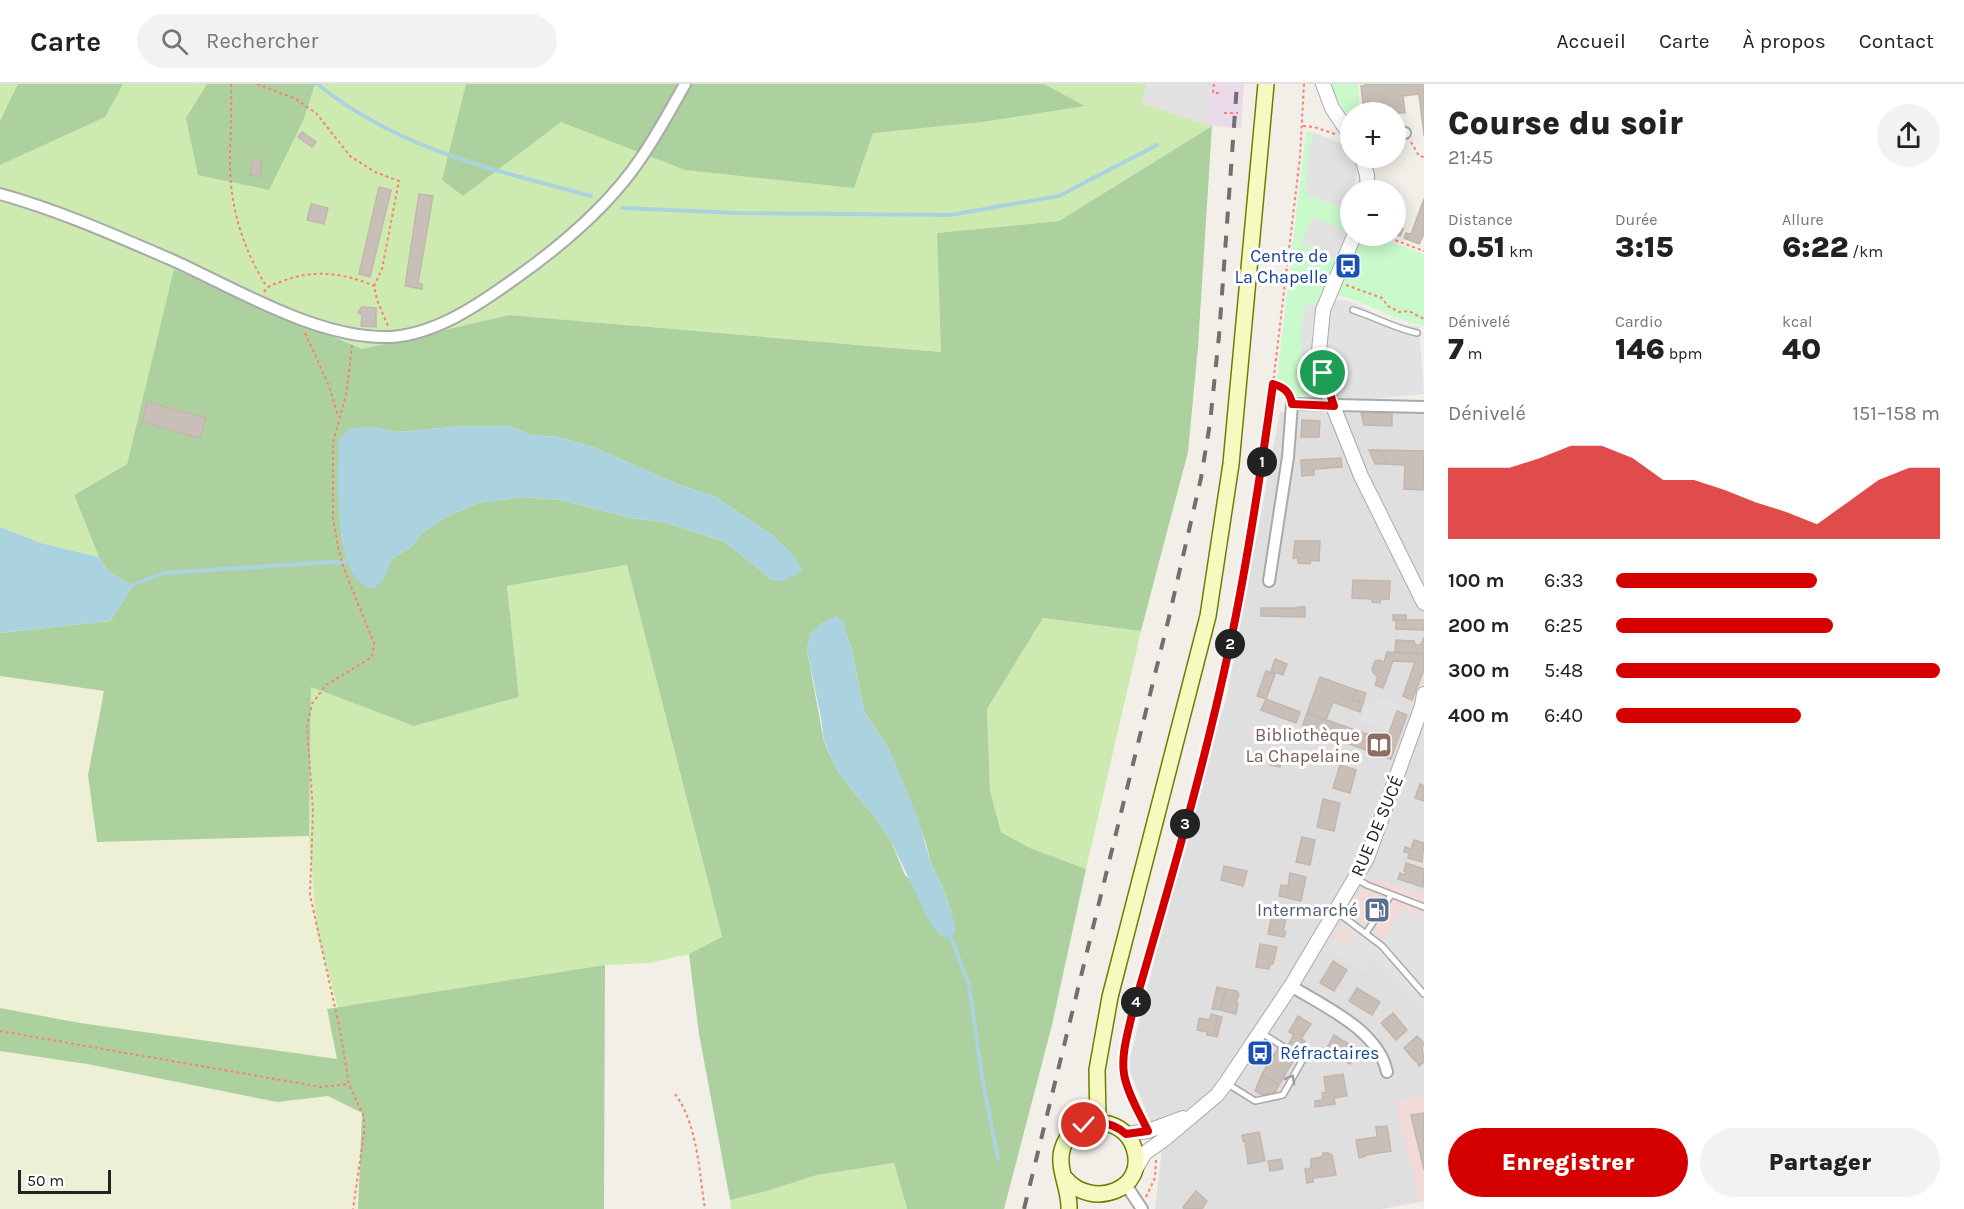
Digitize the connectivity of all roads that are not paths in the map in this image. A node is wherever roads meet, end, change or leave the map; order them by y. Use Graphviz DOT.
graph roads {
  1 [pos="685,84"];
  2 [pos="1266,84"];
  3 [pos="1323,84"];
  4 [pos="1340,120"];
  5 [pos="0,194"];
  6 [pos="1350,246"];
  7 [pos="1353,310"];
  8 [pos="1417,333"];
  9 [pos="1334,406"];
  10 [pos="1424,407"];
  11 [pos="1269,581"];
  12 [pos="1424,603"];
  13 [pos="1423,701"];
  14 [pos="1356,878"];
  15 [pos="1392,895"];
  16 [pos="1424,907"];
  17 [pos="1335,911"];
  18 [pos="1366,933"];
  19 [pos="1291,986"];
  20 [pos="1424,994"];
  21 [pos="1260,1032"];
  22 [pos="1387,1072"];
  23 [pos="1226,1083"];
  24 [pos="1193,1114"];
  25 [pos="1098,1122"];
  26 [pos="1126,1134"];
  27 [pos="1135,1171"];
  28 [pos="1066,1179"];
  29 [pos="1126,1185"];
  30 [pos="1095,1203"];
  31 [pos="1141,1207"];
  32 [pos="1070,1209"];
  1 -- 5 [label="street"];
  2 -- 25 [label="main road"];
  3 -- 4 [label="street"];
  6 -- 9 [label="street"];
  7 -- 8 [label="lane"];
  9 -- 10 [label="street"];
  9 -- 11 [label="street"];
  9 -- 12 [label="street"];
  13 -- 14 [label="street, RUE DE SUCÉ"];
  14 -- 15 [label="lane"];
  14 -- 17 [label="street, RUE DE SUCÉ"];
  15 -- 16 [label="lane"];
  15 -- 18 [label="lane"];
  17 -- 18 [label="lane"];
  17 -- 19 [label="street, RUE DE SUCÉ"];
  18 -- 20 [label="lane"];
  19 -- 21 [label="street, RUE DE SUCÉ"];
  19 -- 22 [label="street"];
  21 -- 23 [label="street, RUE DE SUCÉ"];
  23 -- 21 [label="lane, one-way"];
  23 -- 24 [label="street, RUE DE SUCÉ"];
  24 -- 26 [label="street, RUE DE SUCÉ"];
  24 -- 27 [label="street, RUE DE SUCÉ"];
  25 -- 26 [label="main road"];
  25 -- 28 [label="main road"];
  26 -- 27 [label="main road"];
  27 -- 29 [label="main road"];
  28 -- 30 [label="main road"];
  28 -- 32 [label="main road"];
  29 -- 30 [label="main road"];
  29 -- 31 [label="street"];
}
